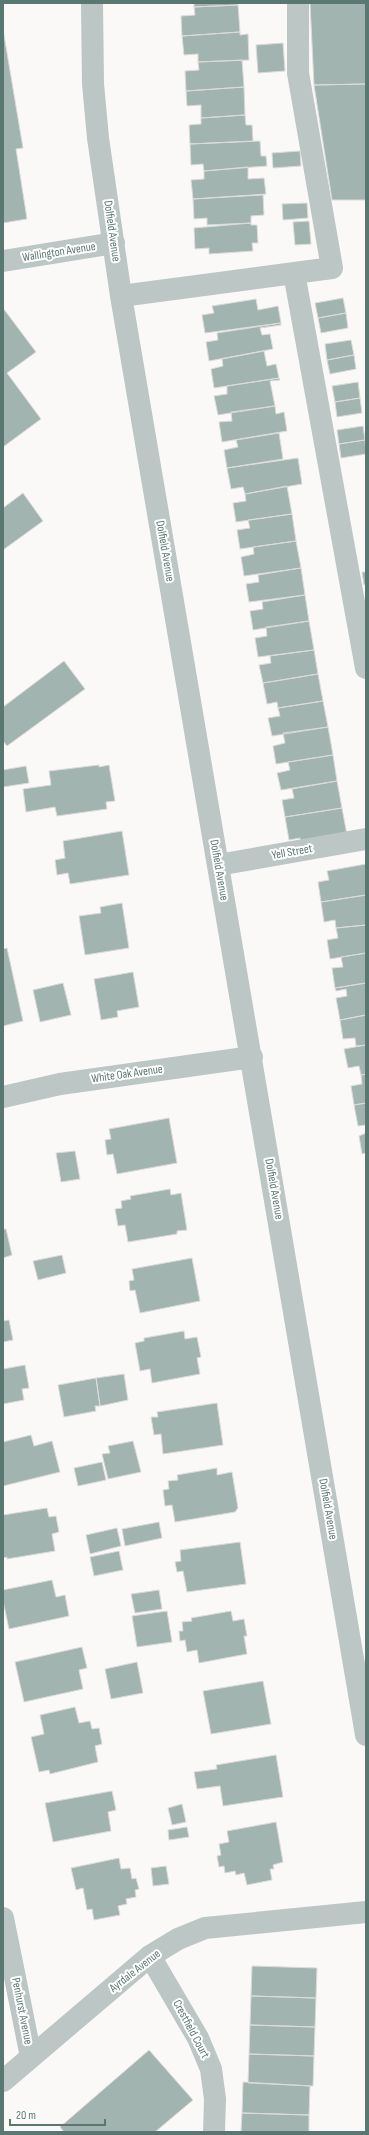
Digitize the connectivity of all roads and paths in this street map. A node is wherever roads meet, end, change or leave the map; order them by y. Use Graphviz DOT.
graph roads {
  1 [pos="92,3"];
  2 [pos="298,3"];
  3 [pos="114,243"];
  4 [pos="3,261"];
  5 [pos="294,273"];
  6 [pos="121,296"];
  7 [pos="366,668"];
  8 [pos="366,839"];
  9 [pos="218,866"];
  10 [pos="252,1057"];
  11 [pos="3,1097"];
  12 [pos="366,1735"];
  13 [pos="366,1912"];
  14 [pos="3,1918"];
  15 [pos="150,1956"];
  16 [pos="31,2057"];
  17 [pos="3,2081"];
  18 [pos="214,2132"];
  1 -- 3 [label="street, Dolfield Avenue"];
  2 -- 5 [label="street"];
  3 -- 4 [label="street, Wallington Avenue"];
  3 -- 6 [label="street, Dolfield Avenue"];
  5 -- 6 [label="street"];
  5 -- 7 [label="street"];
  6 -- 9 [label="street, Dolfield Avenue"];
  8 -- 9 [label="street, Yell Street"];
  9 -- 10 [label="street, Dolfield Avenue"];
  10 -- 11 [label="street, White Oak Avenue"];
  10 -- 12 [label="street, Dolfield Avenue"];
  13 -- 15 [label="street, Ayrdale Avenue"];
  14 -- 16 [label="street, Penhurst Avenue"];
  15 -- 16 [label="street, Ayrdale Avenue"];
  15 -- 18 [label="street, Crestfield Court"];
  16 -- 17 [label="street, Ayrdale Avenue"];
}
